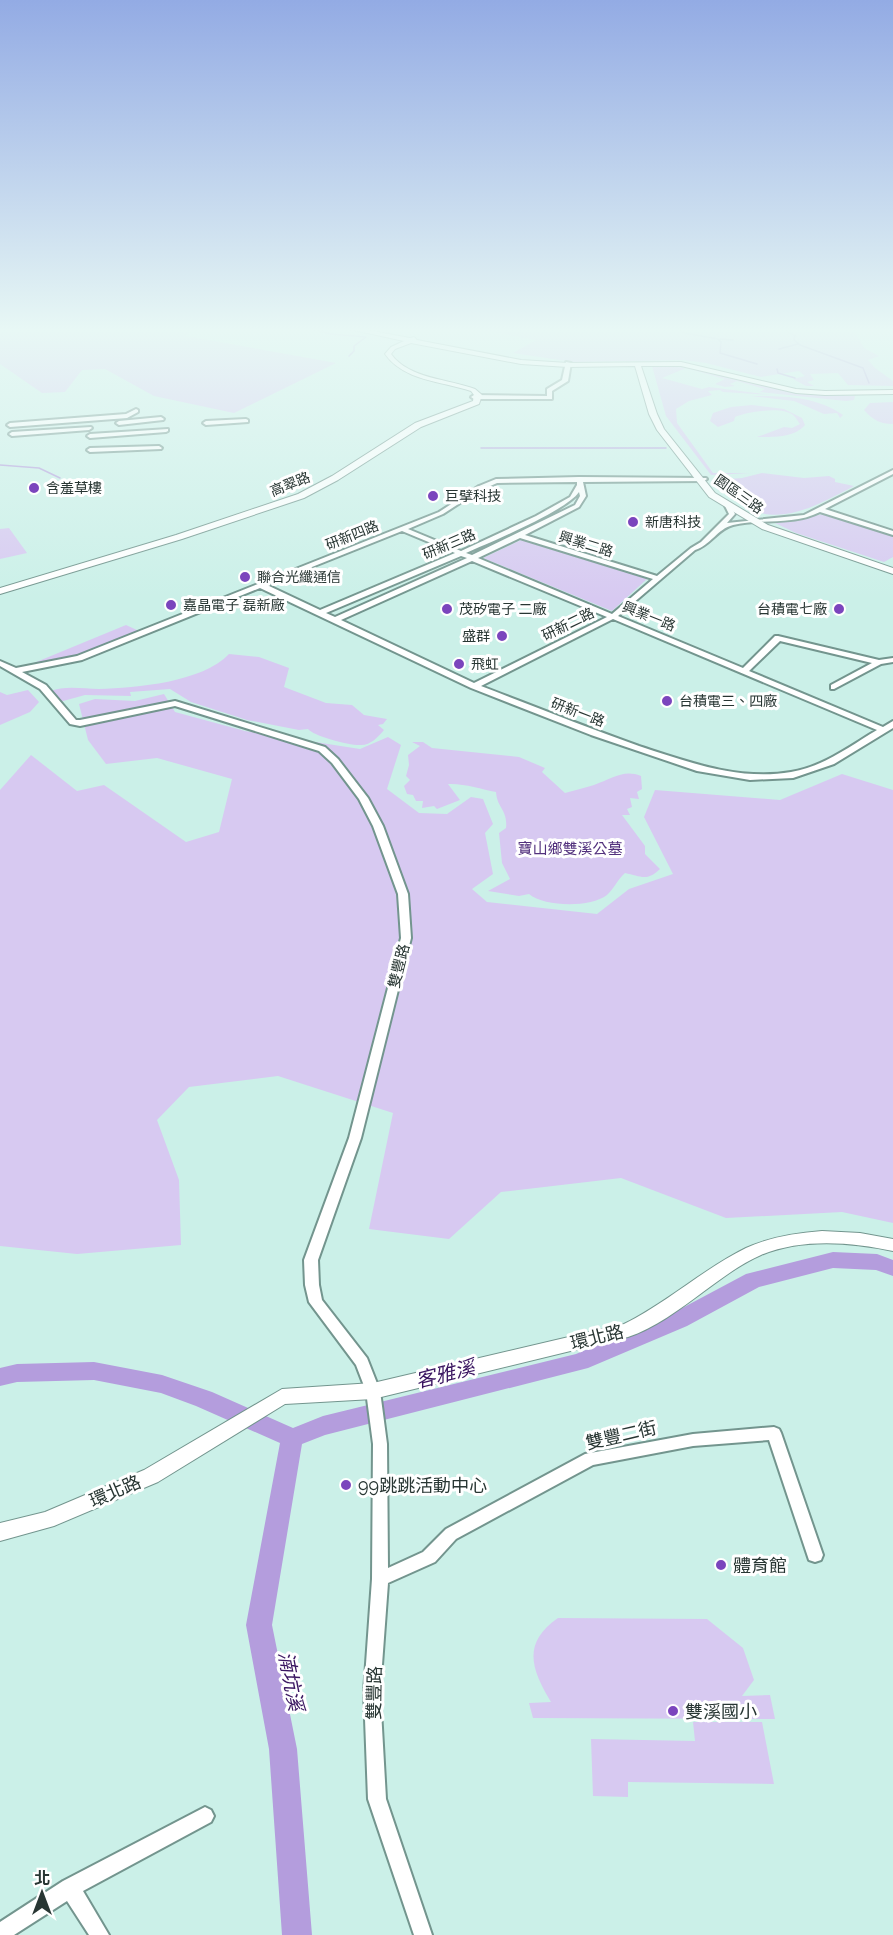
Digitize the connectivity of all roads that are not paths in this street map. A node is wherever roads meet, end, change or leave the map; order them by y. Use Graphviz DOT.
graph roads {
  1 [pos="111,419"];
  2 [pos="157,419"];
  3 [pos="206,419"];
  4 [pos="212,419"];
  5 [pos="433,419"];
  6 [pos="656,419"];
  7 [pos="246,421"];
  8 [pos="88,424"];
  9 [pos="10,425"];
  10 [pos="166,430"];
  11 [pos="206,430"];
  12 [pos="12,434"];
  13 [pos="123,441"];
  14 [pos="159,448"];
  15 [pos="121,449"];
  16 [pos="90,450"];
  17 [pos="893,472"];
  18 [pos="701,479"];
  19 [pos="579,483"];
  20 [pos="728,506"];
  21 [pos="821,510"];
  22 [pos="756,521"];
  23 [pos="403,529"];
  24 [pos="714,530"];
  25 [pos="508,532"];
  26 [pos="893,533"];
  27 [pos="521,536"];
  28 [pos="461,553"];
  29 [pos="474,558"];
  30 [pos="893,570"];
  31 [pos="658,578"];
  32 [pos="395,581"];
  33 [pos="262,586"];
  34 [pos="409,587"];
  35 [pos="0,589"];
  36 [pos="320,613"];
  37 [pos="614,616"];
  38 [pos="335,620"];
  39 [pos="893,660"];
  40 [pos="879,662"];
  41 [pos="0,663"];
  42 [pos="745,670"];
  43 [pos="15,671"];
  44 [pos="474,686"];
  45 [pos="834,687"];
  46 [pos="893,724"];
  47 [pos="884,730"];
  48 [pos="893,1245"];
  49 [pos="372,1391"];
  50 [pos="0,1532"];
  51 [pos="815,1555"];
  52 [pos="380,1579"];
  53 [pos="205,1816"];
  54 [pos="70,1888"];
  55 [pos="0,1934"];
  56 [pos="100,1935"];
  57 [pos="423,1935"];
  1 -- 8 [label="street"];
  2 -- 8 [label="street"];
  3 -- 11 [label="street"];
  4 -- 7 [label="street"];
  5 -- 35 [label="street, 高翠路"];
  6 -- 18 [label="street, 園區三路"];
  8 -- 9 [label="street"];
  8 -- 10 [label="street"];
  8 -- 12 [label="street"];
  13 -- 15 [label="street"];
  14 -- 15 [label="street"];
  15 -- 16 [label="street"];
  17 -- 21 [label="street, 研新二路"];
  18 -- 19 [label="street, 研新四路"];
  18 -- 20 [label="street, 園區三路"];
  18 -- 22 [label="street, 園區三路"];
  19 -- 23 [label="street, 研新四路"];
  19 -- 25 [label="street, 研新三路"];
  19 -- 27 [label="street, 研新三路"];
  20 -- 22 [label="street, 園區三路"];
  20 -- 24 [label="street, 研新二路"];
  21 -- 22 [label="street, 研新二路"];
  21 -- 26 [label="street"];
  22 -- 24 [label="street, 研新二路"];
  22 -- 30 [label="street, 園區三路"];
  23 -- 28 [label="street, 興業一路"];
  23 -- 33 [label="street, 研新四路"];
  24 -- 31 [label="street, 研新二路"];
  25 -- 27 [label="street, 興業二路"];
  25 -- 28 [label="street, 研新三路"];
  27 -- 29 [label="street, 研新三路"];
  27 -- 31 [label="street, 興業二路"];
  28 -- 29 [label="street, 興業一路"];
  28 -- 32 [label="street, 研新三路"];
  29 -- 34 [label="street, 研新三路"];
  29 -- 37 [label="street, 興業一路"];
  31 -- 37 [label="street, 研新二路"];
  32 -- 34 [label="street"];
  32 -- 36 [label="street, 研新三路"];
  33 -- 36 [label="street, 研新一路"];
  33 -- 43 [label="street, 研新四路"];
  34 -- 38 [label="street, 研新三路"];
  36 -- 38 [label="street, 研新一路"];
  37 -- 42 [label="street, 興業一路"];
  37 -- 44 [label="street, 研新二路"];
  38 -- 44 [label="street, 研新一路"];
  39 -- 40 [label="street"];
  40 -- 42 [label="street"];
  40 -- 45 [label="street"];
  41 -- 43 [label="street"];
  42 -- 47 [label="street, 興業一路"];
  43 -- 49 [label="street, 雙豐路"];
  44 -- 47 [label="street, 研新一路"];
  46 -- 47 [label="street, 研新一路"];
  48 -- 49 [label="street, 環北路"];
  49 -- 50 [label="street, 環北路"];
  49 -- 52 [label="street, 雙豐路"];
  51 -- 52 [label="street, 雙豐二街"];
  52 -- 57 [label="street, 雙豐路"];
  53 -- 54 [label="street"];
  54 -- 55 [label="street"];
  54 -- 56 [label="street"];
}
